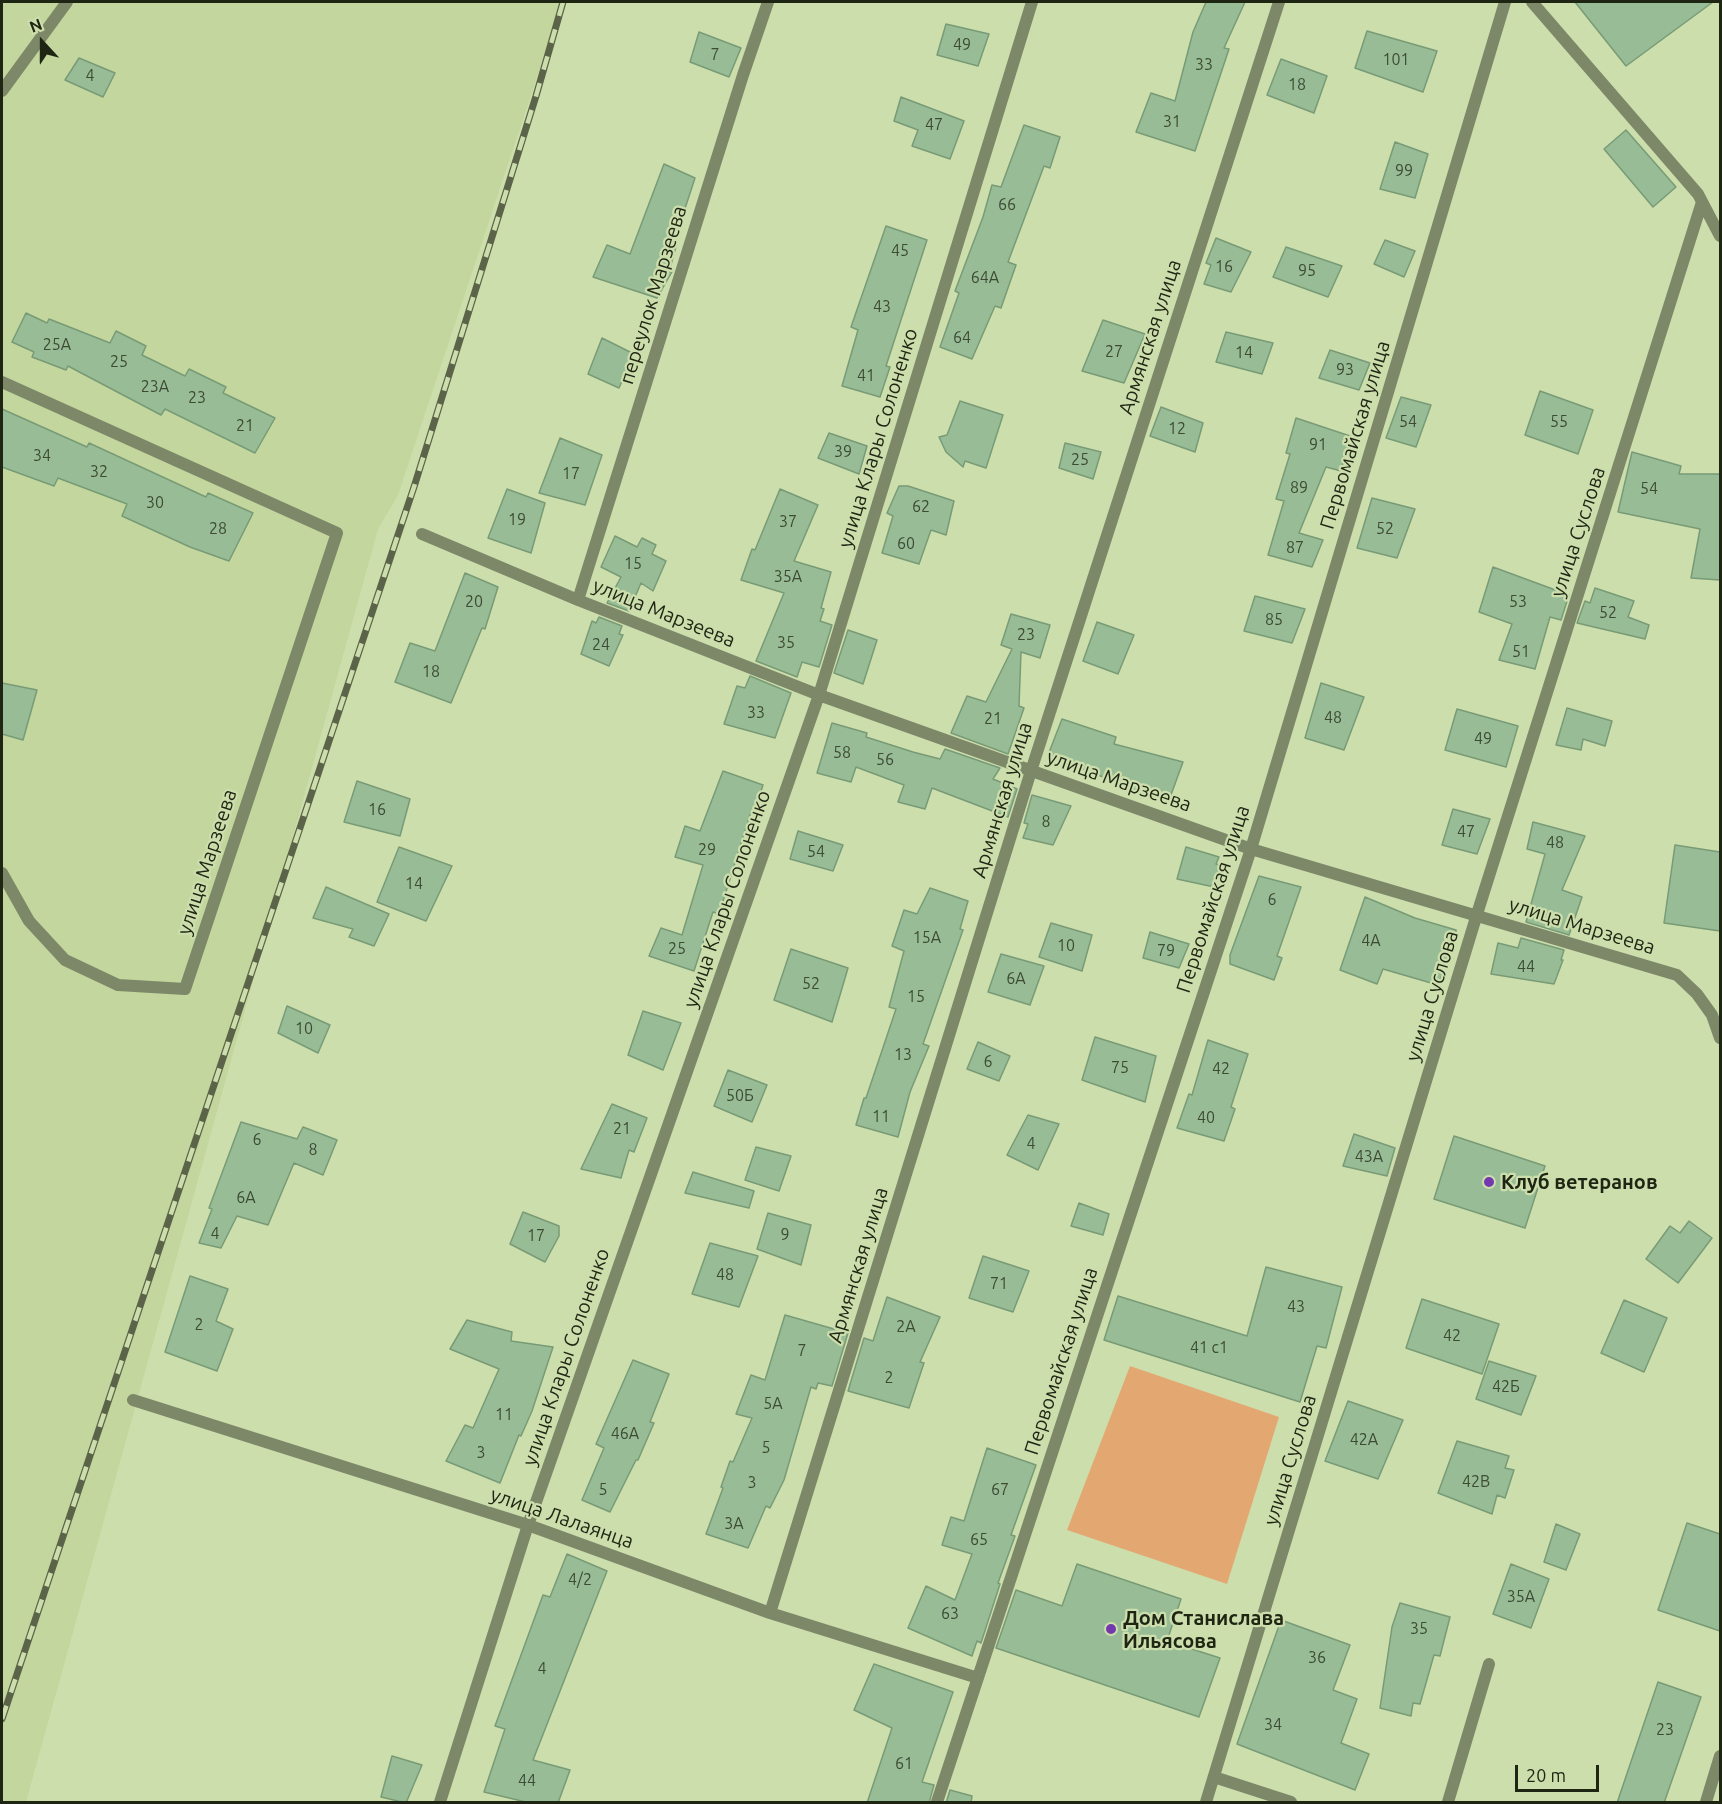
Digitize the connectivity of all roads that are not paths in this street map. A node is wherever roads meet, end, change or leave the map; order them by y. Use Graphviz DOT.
graph roads {
  1 [pos="67,2"];
  2 [pos="768,2"];
  3 [pos="1032,2"];
  4 [pos="1279,2"];
  5 [pos="1505,2"];
  6 [pos="1532,2"];
  7 [pos="2,91"];
  8 [pos="1702,202"];
  9 [pos="1720,236"];
  10 [pos="2,382"];
  11 [pos="422,534"];
  12 [pos="578,600"];
  13 [pos="819,695"];
  14 [pos="1031,771"];
  15 [pos="1251,849"];
  16 [pos="2,873"];
  17 [pos="1478,914"];
  18 [pos="1720,1038"];
  19 [pos="133,1400"];
  20 [pos="528,1525"];
  21 [pos="770,1613"];
  22 [pos="1489,1664"];
  23 [pos="978,1678"];
  24 [pos="1720,1756"];
  25 [pos="1214,1777"];
  26 [pos="440,1803"];
  27 [pos="937,1803"];
  28 [pos="1206,1803"];
  29 [pos="1291,1803"];
  30 [pos="1448,1803"];
  31 [pos="1706,1803"];
  1 -- 7 [label="street"];
  2 -- 12 [label="street, переулок Марзеева"];
  3 -- 13 [label="street, улица Клары Солоненко"];
  4 -- 14 [label="street, Армянская улица"];
  5 -- 15 [label="street, Первомайская улица"];
  6 -- 8 [label="street"];
  8 -- 9 [label="street"];
  8 -- 17 [label="street, улица Суслова"];
  10 -- 16 [label="street, улица Марзеева"];
  11 -- 12 [label="street, улица Марзеева"];
  12 -- 13 [label="street, улица Марзеева"];
  13 -- 14 [label="street, улица Марзеева"];
  13 -- 20 [label="street, улица Клары Солоненко"];
  14 -- 15 [label="street, улица Марзеева"];
  14 -- 21 [label="street, Армянская улица"];
  15 -- 17 [label="street, улица Марзеева"];
  15 -- 23 [label="street, Первомайская улица"];
  17 -- 18 [label="street, улица Марзеева"];
  17 -- 25 [label="street, улица Суслова"];
  19 -- 20 [label="street, улица Лалаянца"];
  20 -- 21 [label="street, улица Лалаянца"];
  20 -- 26 [label="street, улица Клары Солоненко"];
  21 -- 23 [label="street, улица Лалаянца"];
  22 -- 30 [label="street"];
  23 -- 27 [label="street, Первомайская улица"];
  24 -- 31 [label="street"];
  25 -- 28 [label="street, улица Суслова"];
  25 -- 29 [label="street"];
}
